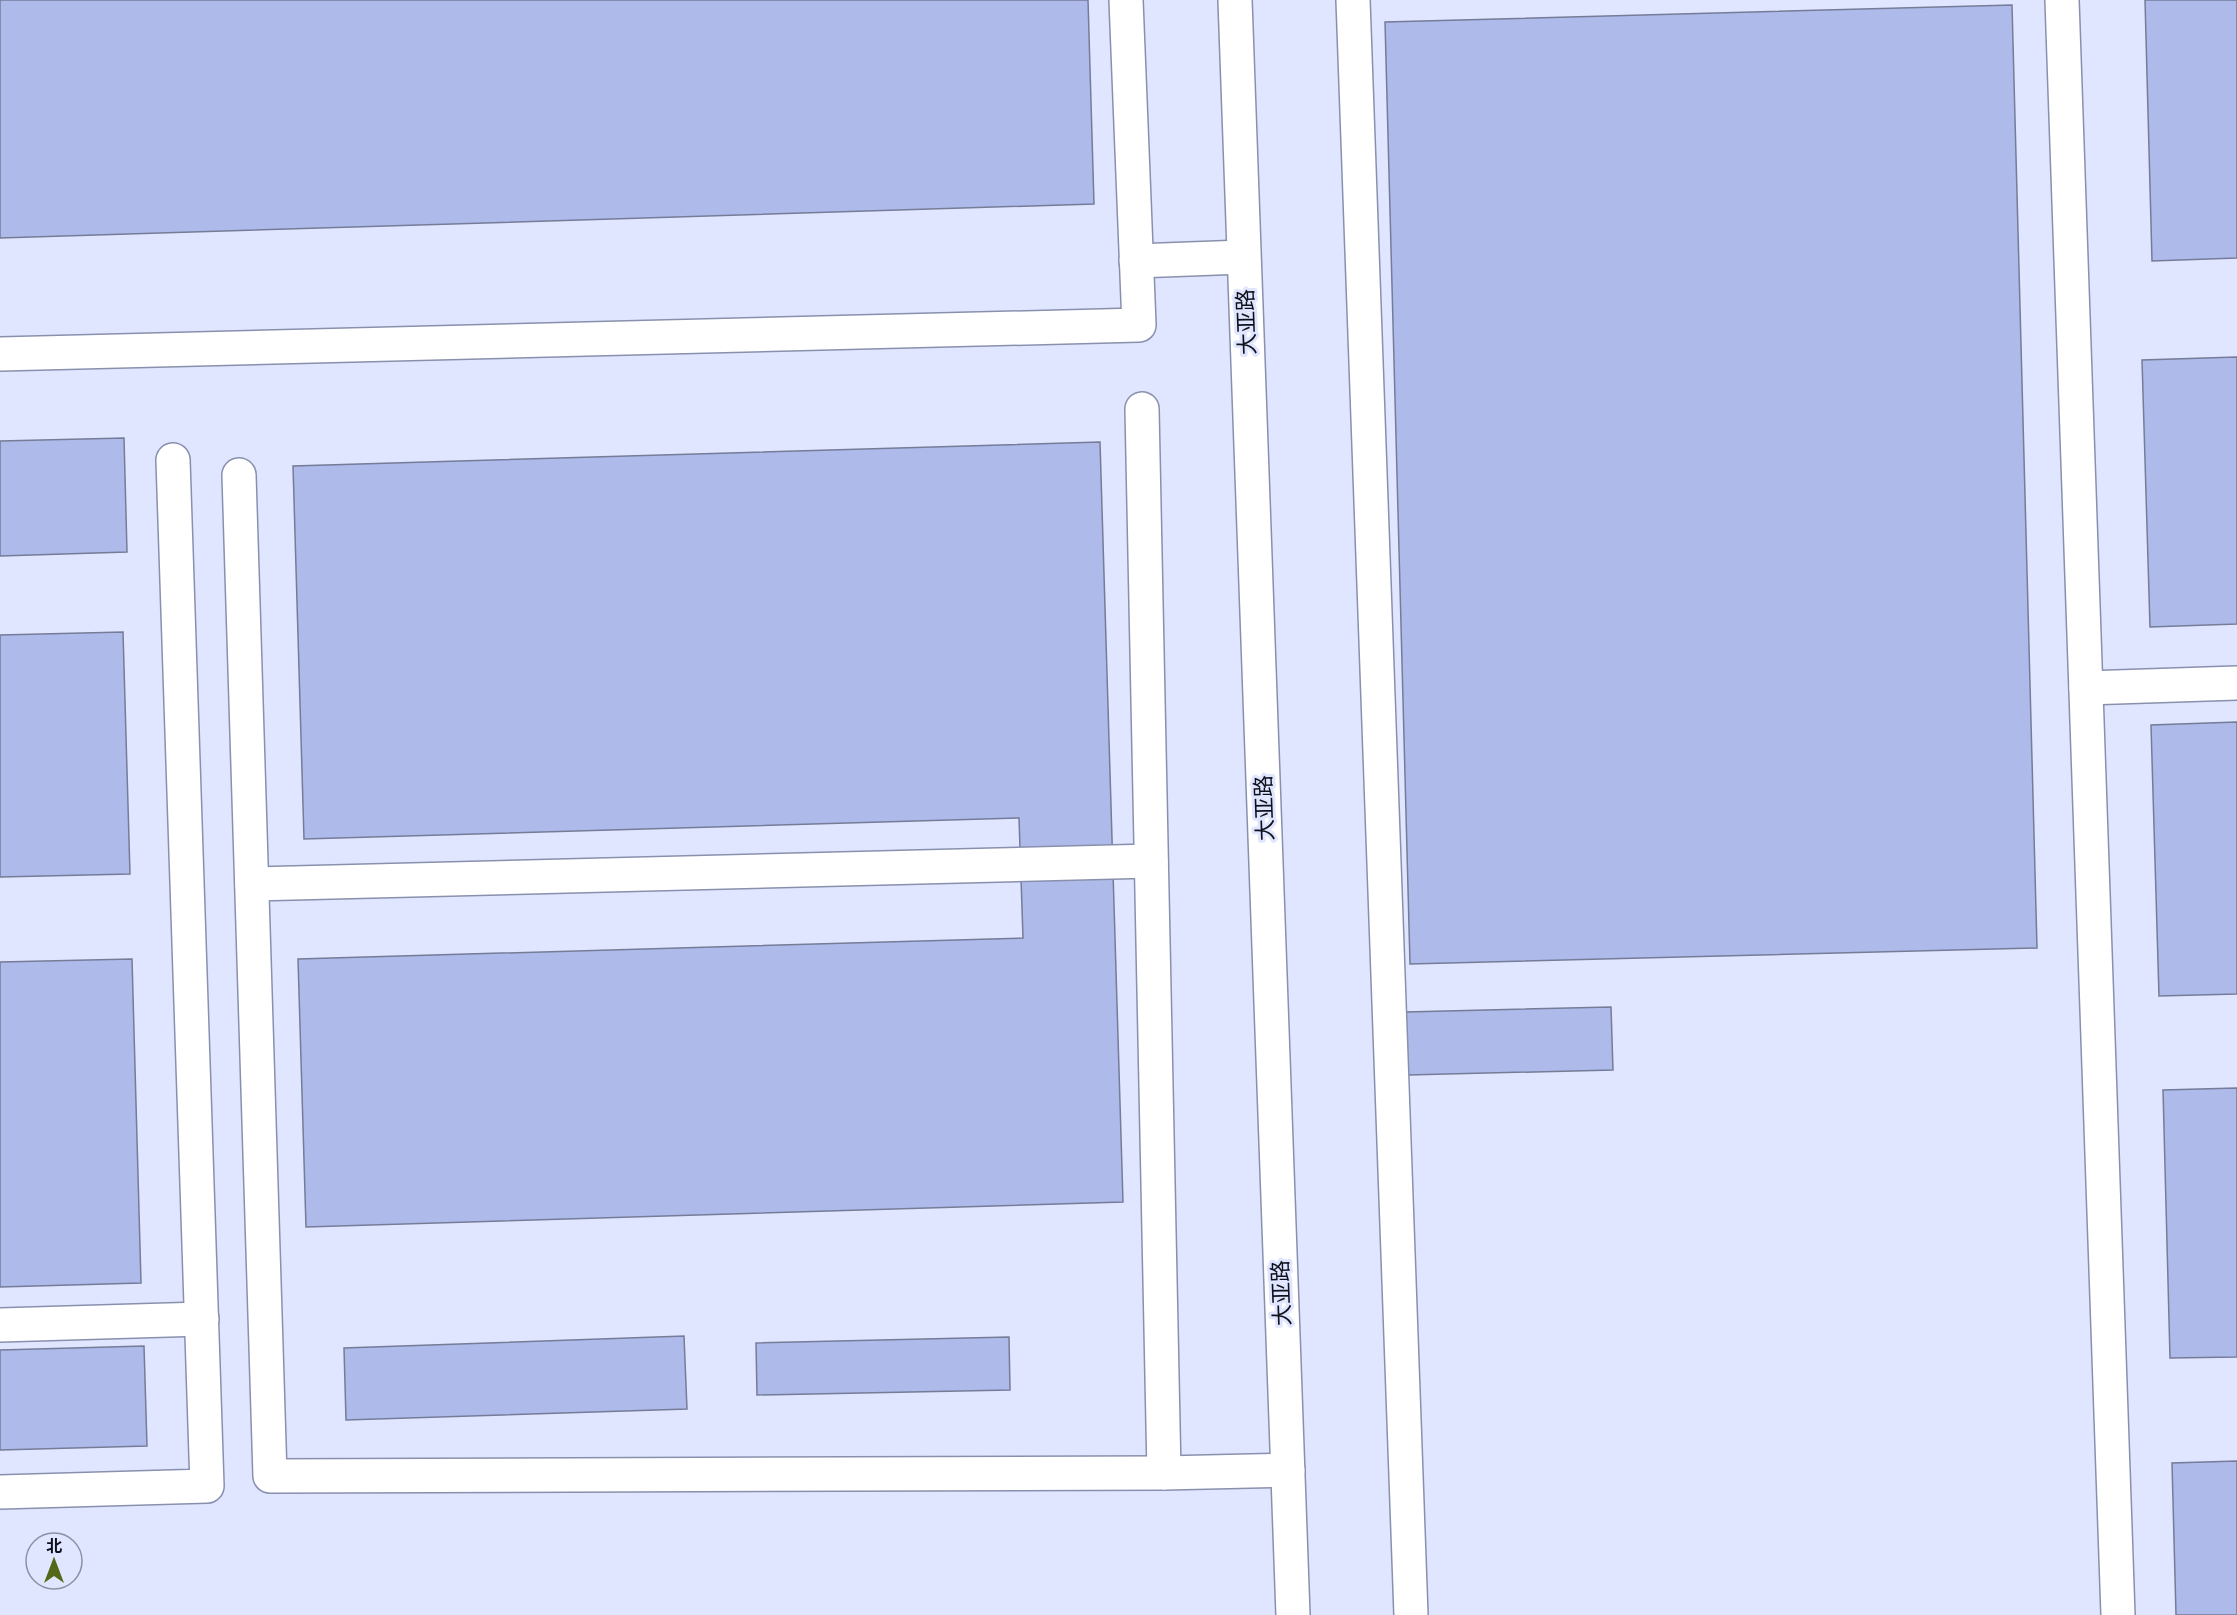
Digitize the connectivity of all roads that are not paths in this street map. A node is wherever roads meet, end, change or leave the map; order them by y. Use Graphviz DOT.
graph roads {
  1 [pos="1126,0"];
  2 [pos="1235,0"];
  3 [pos="1353,0"];
  4 [pos="2062,0"];
  5 [pos="1244,257"];
  6 [pos="1136,261"];
  7 [pos="0,354"];
  8 [pos="1142,409"];
  9 [pos="173,460"];
  10 [pos="239,475"];
  11 [pos="2237,683"];
  12 [pos="2086,688"];
  13 [pos="1151,861"];
  14 [pos="252,884"];
  15 [pos="202,1319"];
  16 [pos="0,1325"];
  17 [pos="1288,1470"];
  18 [pos="1164,1473"];
  19 [pos="0,1492"];
  20 [pos="1293,1615"];
  21 [pos="1411,1615"];
  22 [pos="2118,1615"];
  1 -- 6 [label="street"];
  2 -- 5 [label="street, 大亚路"];
  3 -- 21 [label="street"];
  4 -- 12 [label="street"];
  5 -- 6 [label="street"];
  5 -- 17 [label="street, 大亚路"];
  6 -- 7 [label="street"];
  8 -- 13 [label="street"];
  9 -- 15 [label="street"];
  10 -- 14 [label="street"];
  11 -- 12 [label="street"];
  12 -- 22 [label="street"];
  13 -- 14 [label="street"];
  13 -- 18 [label="street"];
  14 -- 18 [label="street"];
  15 -- 16 [label="street"];
  15 -- 19 [label="street"];
  17 -- 18 [label="street"];
  17 -- 20 [label="street, 大亚路"];
}
